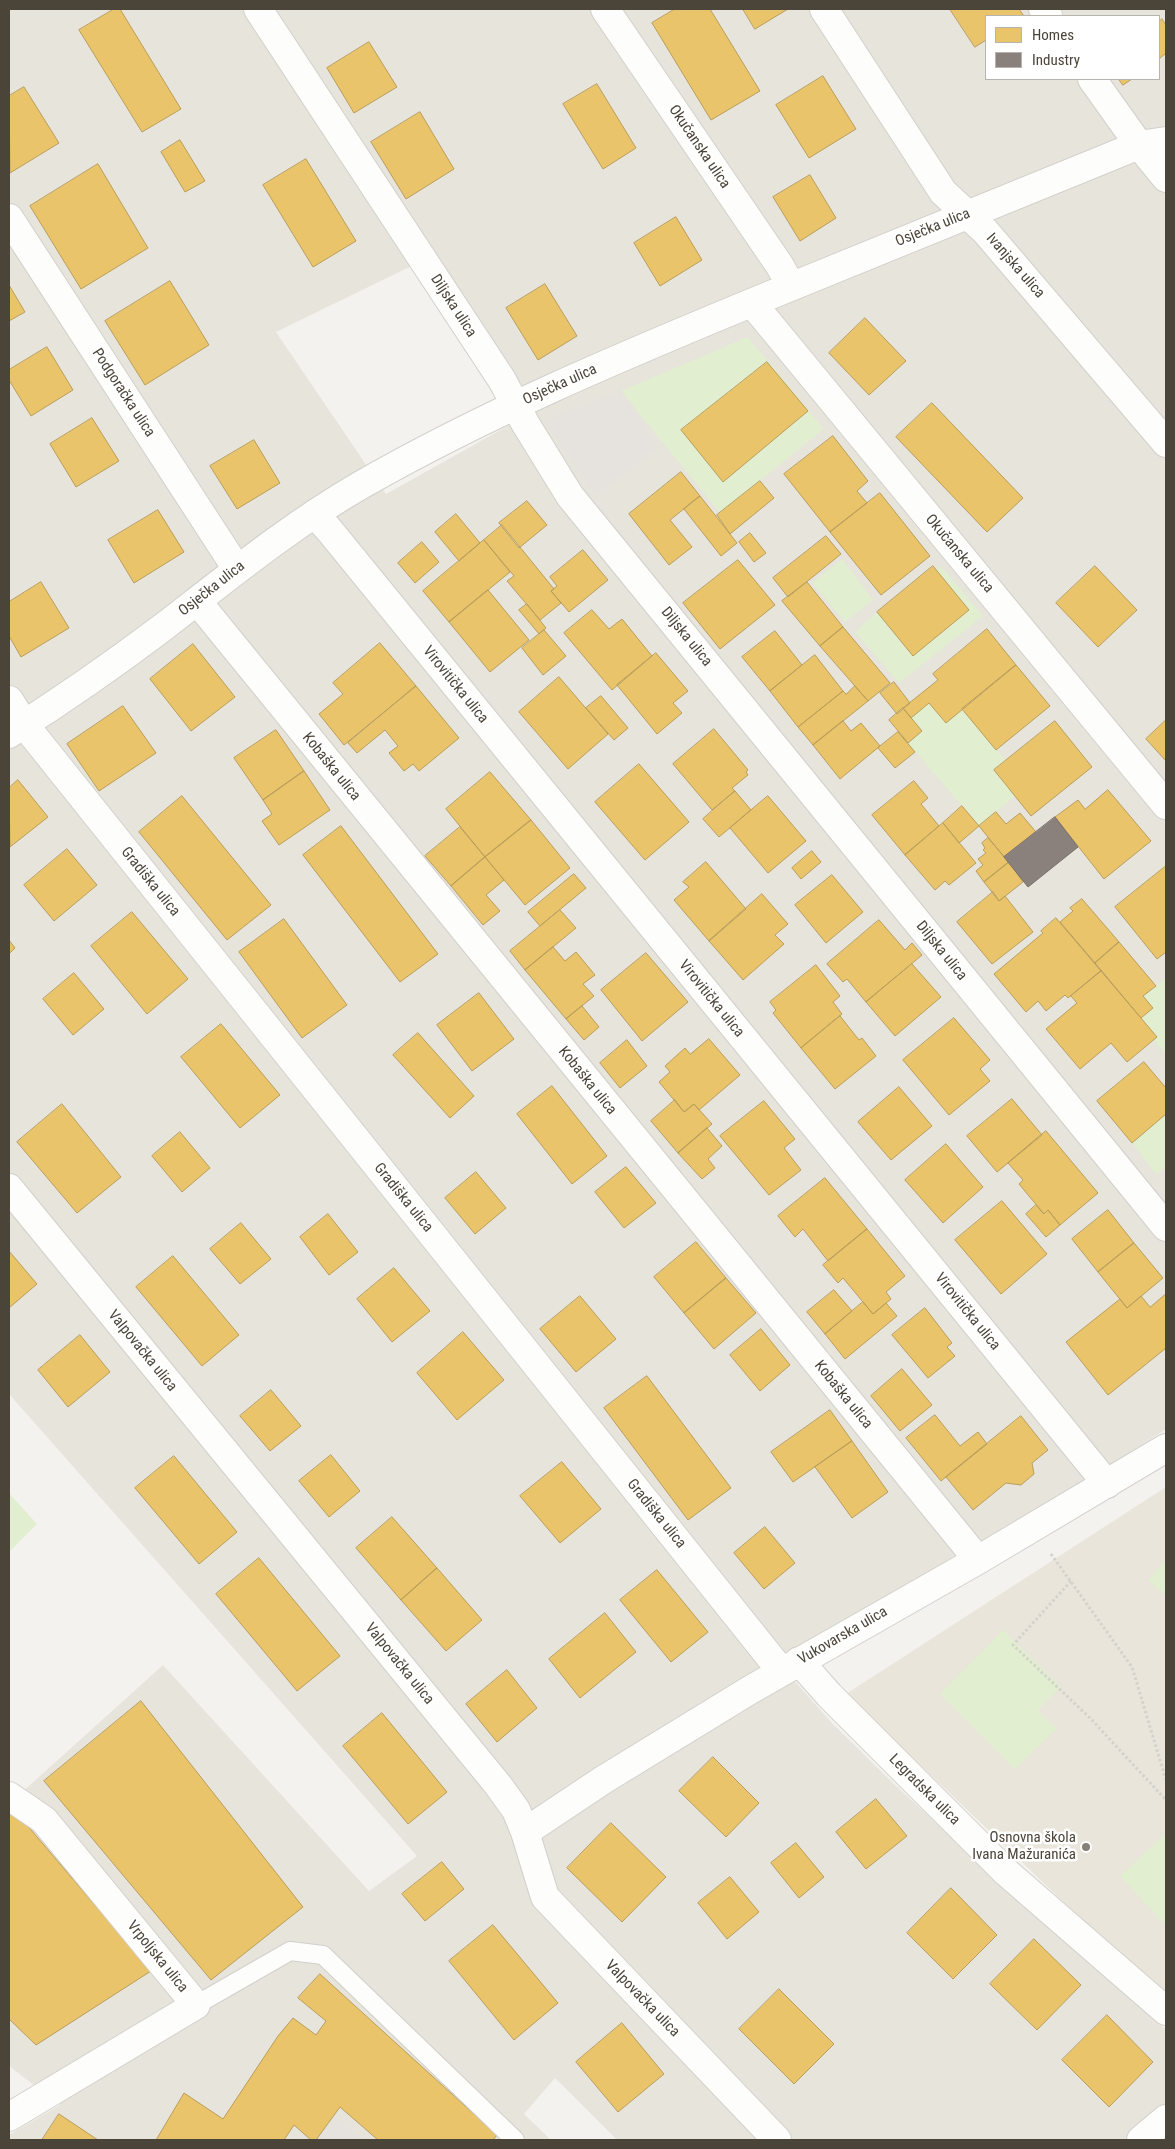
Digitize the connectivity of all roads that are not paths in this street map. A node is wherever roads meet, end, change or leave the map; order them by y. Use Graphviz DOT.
graph roads {
  1 [pos="258,9"];
  2 [pos="605,9"];
  3 [pos="824,9"];
  4 [pos="1093,80"];
  5 [pos="1166,141"];
  6 [pos="1139,145"];
  7 [pos="1166,178"];
  8 [pos="967,214"];
  9 [pos="9,218"];
  10 [pos="791,286"];
  11 [pos="752,303"];
  12 [pos="515,405"];
  13 [pos="1166,443"];
  14 [pos="315,514"];
  15 [pos="237,569"];
  16 [pos="196,601"];
  17 [pos="9,700"];
  18 [pos="16,729"];
  19 [pos="1166,805"];
  20 [pos="9,1188"];
  21 [pos="1166,1227"];
  22 [pos="1166,1448"];
  23 [pos="1107,1484"];
  24 [pos="978,1560"];
  25 [pos="791,1666"];
  26 [pos="9,1796"];
  27 [pos="525,1832"];
  28 [pos="196,2005"];
  29 [pos="1166,2011"];
  30 [pos="9,2117"];
  31 [pos="1166,2119"];
  32 [pos="515,2140"];
  33 [pos="777,2140"];
  34 [pos="1141,2140"];
  1 -- 12 [label="street, Diljska ulica"];
  2 -- 10 [label="street, Okučanska ulica"];
  3 -- 8 [label="street, Ivanjska ulica"];
  4 -- 6 [label="street"];
  5 -- 6 [label="street, Osječka ulica"];
  6 -- 7 [label="street"];
  6 -- 8 [label="street, Osječka ulica"];
  8 -- 10 [label="street, Osječka ulica"];
  8 -- 13 [label="street, Ivanjska ulica"];
  9 -- 15 [label="street, Podgoračka ulica"];
  10 -- 11 [label="street, Osječka ulica"];
  11 -- 12 [label="street, Osječka ulica"];
  11 -- 19 [label="street, Okučanska ulica"];
  12 -- 14 [label="street, Osječka ulica"];
  12 -- 21 [label="street, Diljska ulica"];
  14 -- 15 [label="street, Osječka ulica"];
  14 -- 23 [label="street, Virovitička ulica"];
  15 -- 16 [label="street, Osječka ulica"];
  16 -- 18 [label="street, Osječka ulica"];
  16 -- 24 [label="street, Kobaška ulica"];
  17 -- 18 [label="street, Gradiška ulica"];
  18 -- 25 [label="street, Gradiška ulica"];
  20 -- 27 [label="street, Valpovačka ulica"];
  22 -- 23 [label="street, Vukovarska ulica"];
  23 -- 24 [label="street, Vukovarska ulica"];
  24 -- 25 [label="street, Vukovarska ulica"];
  25 -- 27 [label="street, Vukovarska ulica"];
  25 -- 29 [label="street, Legradska ulica"];
  26 -- 28 [label="street, Vrpoljska ulica"];
  27 -- 33 [label="street, Valpovačka ulica"];
  28 -- 30 [label="street, Vrpoljska ulica"];
  28 -- 32 [label="lane"];
  31 -- 34 [label="street"];
}
